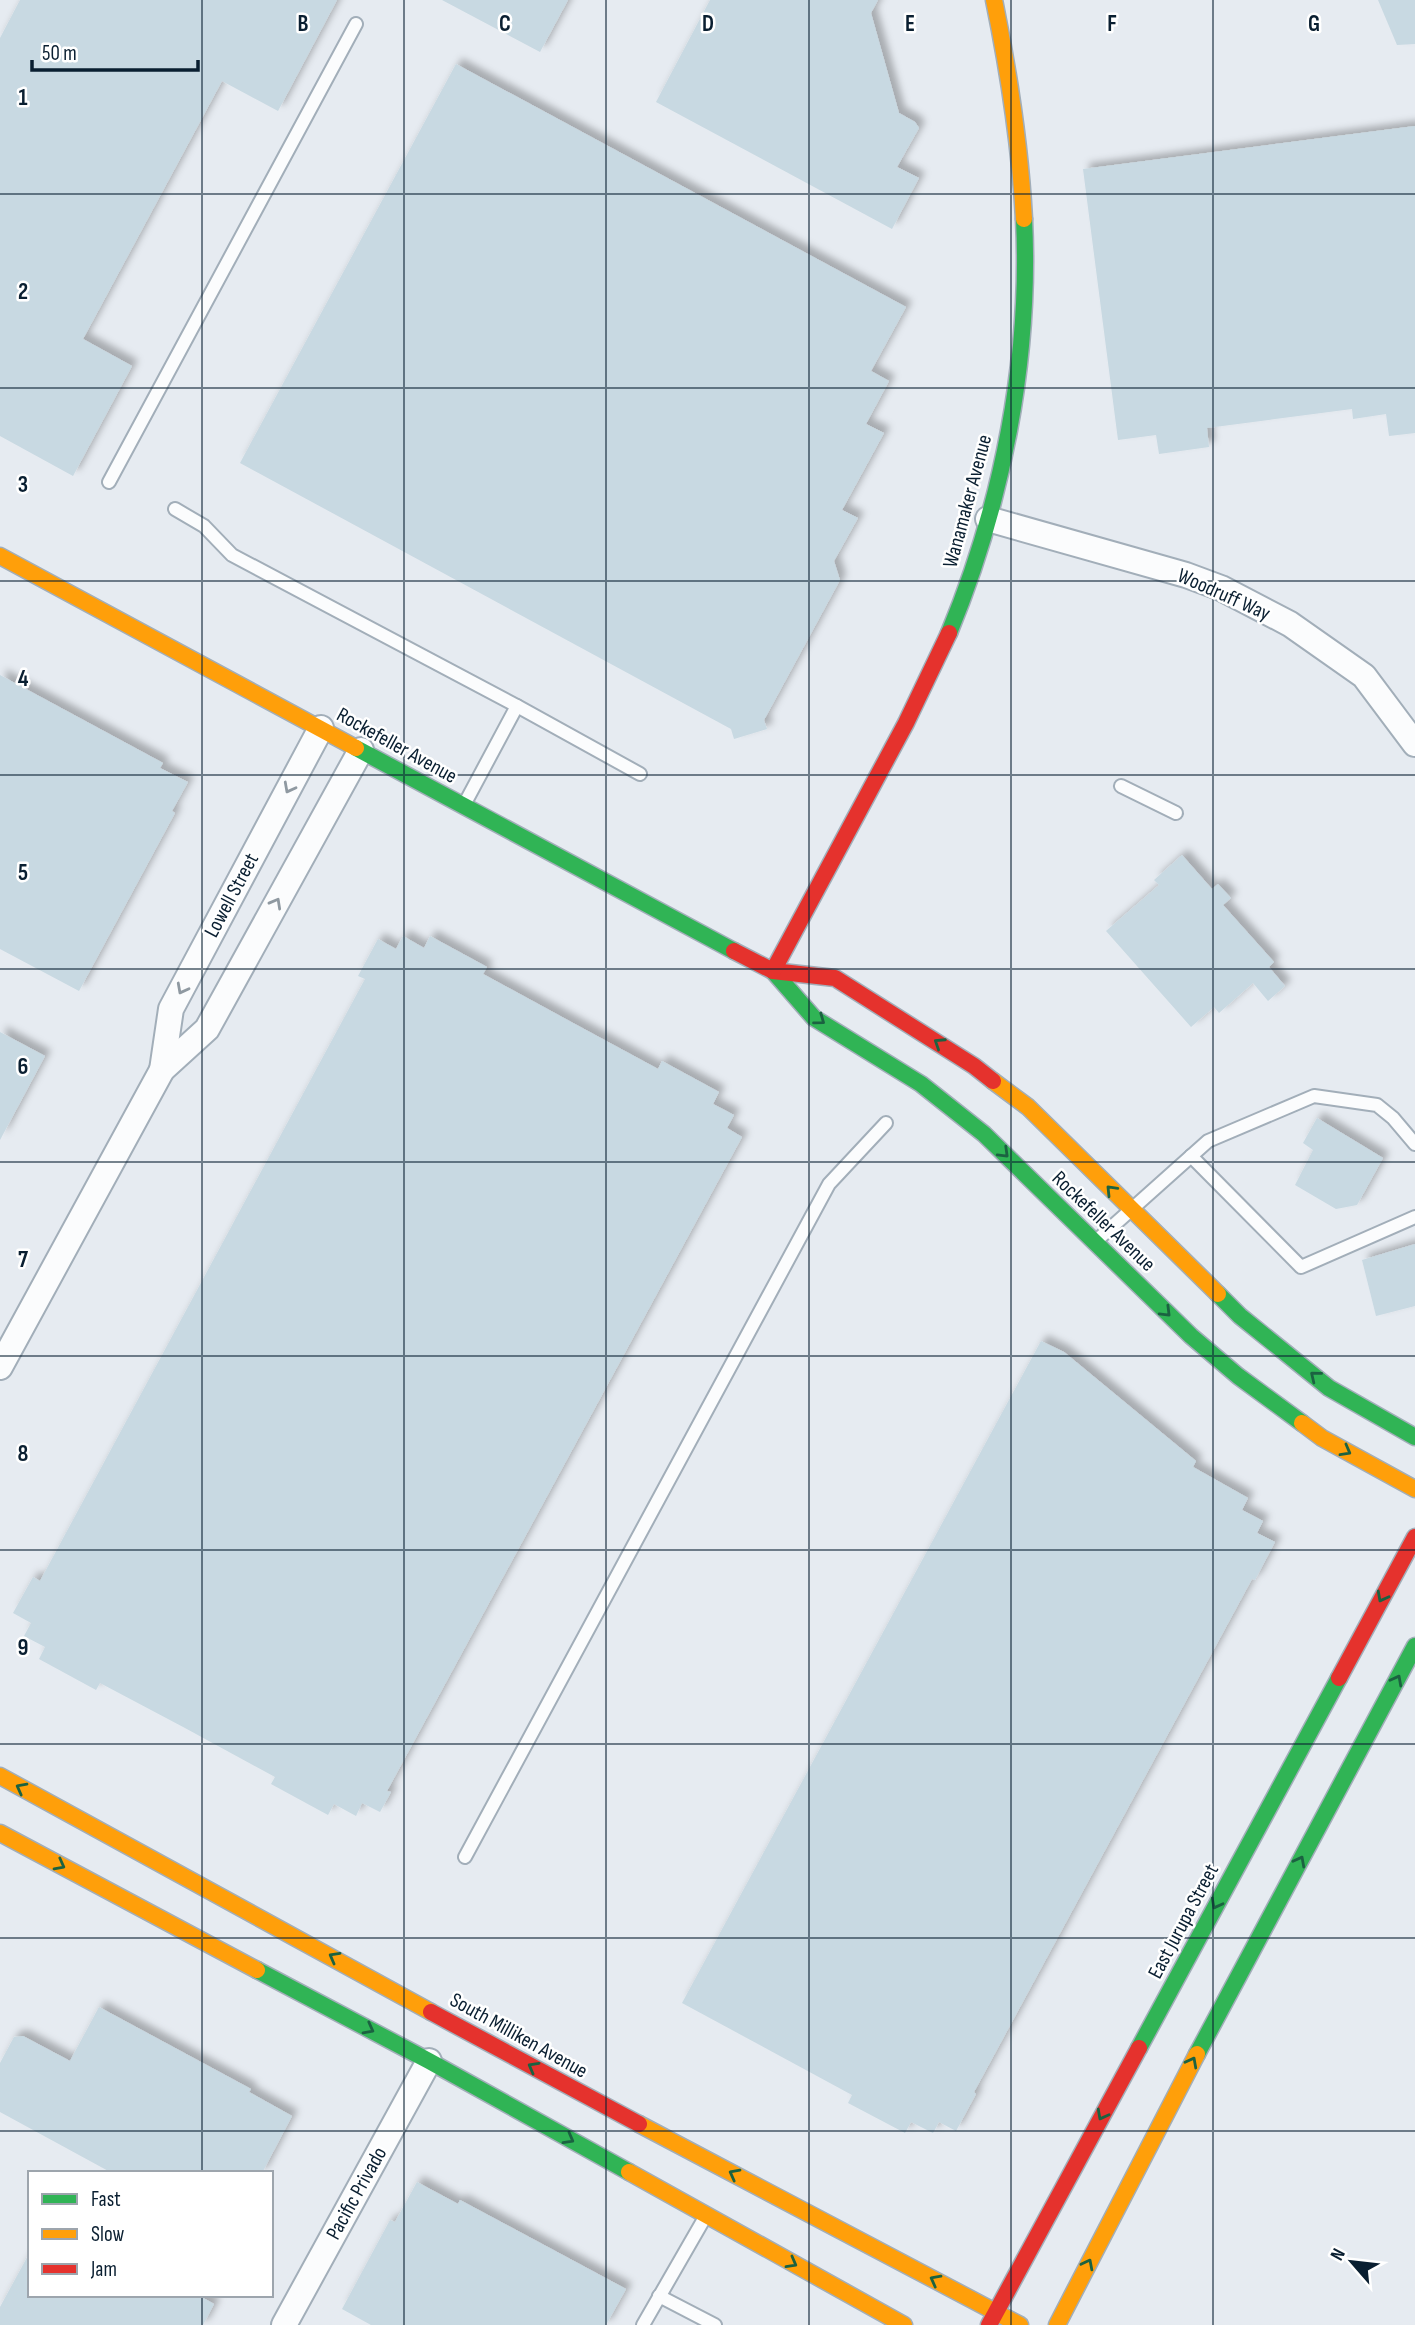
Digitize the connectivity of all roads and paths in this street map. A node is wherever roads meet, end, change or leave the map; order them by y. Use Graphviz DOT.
graph roads {
  1 [pos="994,0"];
  2 [pos="356,24"];
  3 [pos="109,482"];
  4 [pos="175,509"];
  5 [pos="988,519"];
  6 [pos="0,556"];
  7 [pos="517,706"];
  8 [pos="321,728"];
  9 [pos="1415,744"];
  10 [pos="360,750"];
  11 [pos="640,774"];
  12 [pos="1121,786"];
  13 [pos="464,805"];
  14 [pos="1176,813"];
  15 [pos="773,971"];
  16 [pos="162,1070"];
  17 [pos="886,1123"];
  18 [pos="1415,1144"];
  19 [pos="1191,1156"];
  20 [pos="1130,1209"];
  21 [pos="1415,1217"];
  22 [pos="1096,1241"];
  23 [pos="0,1367"];
  24 [pos="1415,1437"];
  25 [pos="1415,1489"];
  26 [pos="1415,1536"];
  27 [pos="1415,1646"];
  28 [pos="0,1776"];
  29 [pos="0,1833"];
  30 [pos="465,1857"];
  31 [pos="429,2061"];
  32 [pos="706,2215"];
  33 [pos="659,2296"];
  34 [pos="992,2318"];
  35 [pos="284,2325"];
  36 [pos="643,2325"];
  37 [pos="716,2325"];
  38 [pos="904,2325"];
  39 [pos="1020,2325"];
  40 [pos="1057,2325"];
  1 -- 5 [label="main road, Wanamaker Avenue"];
  2 -- 3 [label="lane"];
  4 -- 7 [label="lane"];
  5 -- 9 [label="street, Woodruff Way"];
  5 -- 15 [label="main road, Wanamaker Avenue"];
  6 -- 8 [label="main road, Rockefeller Avenue"];
  7 -- 11 [label="lane"];
  7 -- 13 [label="lane"];
  8 -- 10 [label="main road, Rockefeller Avenue"];
  8 -- 16 [label="street, Lowell Street, one-way"];
  10 -- 13 [label="main road, Rockefeller Avenue"];
  16 -- 10 [label="street, Lowell Street, one-way"];
  12 -- 14 [label="lane"];
  13 -- 15 [label="main road, Rockefeller Avenue"];
  20 -- 15 [label="main road, Rockefeller Avenue, one-way"];
  15 -- 22 [label="main road, Rockefeller Avenue, one-way"];
  16 -- 23 [label="street, Lowell Street"];
  17 -- 30 [label="lane"];
  18 -- 19 [label="lane"];
  19 -- 20 [label="lane"];
  19 -- 21 [label="lane"];
  20 -- 22 [label="lane"];
  24 -- 20 [label="main road, Rockefeller Avenue, one-way"];
  22 -- 25 [label="main road, Rockefeller Avenue, one-way"];
  26 -- 34 [label="main road, East Jurupa Street, one-way"];
  40 -- 27 [label="main road, one-way"];
  34 -- 28 [label="main road, South Milliken Avenue, one-way"];
  29 -- 31 [label="main road, one-way"];
  31 -- 32 [label="main road, one-way"];
  31 -- 35 [label="street, Pacific Privado"];
  32 -- 33 [label="lane"];
  32 -- 38 [label="main road, one-way"];
  33 -- 36 [label="lane"];
  33 -- 37 [label="lane"];
  34 -- 39 [label="main road, South Milliken Avenue"];
}
